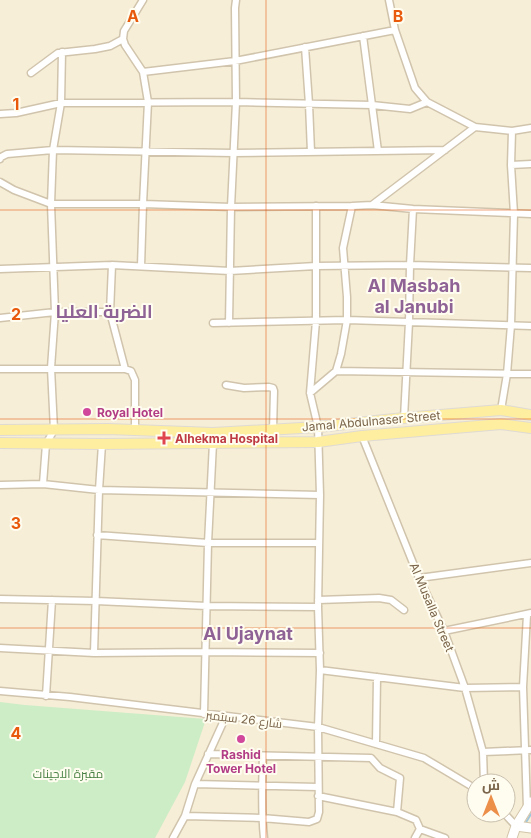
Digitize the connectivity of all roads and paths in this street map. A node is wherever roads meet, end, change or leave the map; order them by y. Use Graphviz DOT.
graph roads {
  1 [pos="143,0"];
  2 [pos="236,0"];
  3 [pos="389,0"];
  4 [pos="395,30"];
  5 [pos="363,36"];
  6 [pos="123,39"];
  7 [pos="305,47"];
  8 [pos="62,52"];
  9 [pos="236,61"];
  10 [pos="143,72"];
  11 [pos="31,73"];
  12 [pos="148,102"];
  13 [pos="236,102"];
  14 [pos="427,102"];
  15 [pos="61,103"];
  16 [pos="309,104"];
  17 [pos="372,105"];
  18 [pos="0,114"];
  19 [pos="475,127"];
  20 [pos="531,128"];
  21 [pos="512,130"];
  22 [pos="53,150"];
  23 [pos="445,150"];
  24 [pos="378,151"];
  25 [pos="146,152"];
  26 [pos="311,152"];
  27 [pos="234,153"];
  28 [pos="0,159"];
  29 [pos="511,164"];
  30 [pos="531,164"];
  31 [pos="0,182"];
  32 [pos="51,204"];
  33 [pos="143,204"];
  34 [pos="372,205"];
  35 [pos="316,206"];
  36 [pos="352,206"];
  37 [pos="232,207"];
  38 [pos="413,209"];
  39 [pos="514,214"];
  40 [pos="531,214"];
  41 [pos="112,265"];
  42 [pos="344,265"];
  43 [pos="410,265"];
  44 [pos="141,266"];
  45 [pos="316,266"];
  46 [pos="54,268"];
  47 [pos="512,268"];
  48 [pos="531,268"];
  49 [pos="0,269"];
  50 [pos="230,271"];
  51 [pos="55,312"];
  52 [pos="110,312"];
  53 [pos="0,318"];
  54 [pos="347,320"];
  55 [pos="316,321"];
  56 [pos="409,322"];
  57 [pos="212,323"];
  58 [pos="229,323"];
  59 [pos="511,325"];
  60 [pos="531,326"];
  61 [pos="51,368"];
  62 [pos="0,369"];
  63 [pos="125,369"];
  64 [pos="336,371"];
  65 [pos="406,372"];
  66 [pos="507,374"];
  67 [pos="531,374"];
  68 [pos="226,385"];
  69 [pos="310,393"];
  70 [pos="501,410"];
  71 [pos="531,415"];
  72 [pos="404,418"];
  73 [pos="318,427"];
  74 [pos="531,428"];
  75 [pos="0,430"];
  76 [pos="54,430"];
  77 [pos="273,430"];
  78 [pos="135,431"];
  79 [pos="362,436"];
  80 [pos="318,442"];
  81 [pos="0,443"];
  82 [pos="213,443"];
  83 [pos="46,444"];
  84 [pos="102,444"];
  85 [pos="0,484"];
  86 [pos="44,484"];
  87 [pos="99,490"];
  88 [pos="210,492"];
  89 [pos="320,495"];
  90 [pos="97,535"];
  91 [pos="208,543"];
  92 [pos="318,543"];
  93 [pos="531,563"];
  94 [pos="419,578"];
  95 [pos="0,599"];
  96 [pos="52,600"];
  97 [pos="96,601"];
  98 [pos="318,604"];
  99 [pos="207,606"];
  100 [pos="404,610"];
  101 [pos="529,614"];
  102 [pos="444,631"];
  103 [pos="0,648"];
  104 [pos="50,650"];
  105 [pos="206,652"];
  106 [pos="94,653"];
  107 [pos="320,653"];
  108 [pos="320,670"];
  109 [pos="377,677"];
  110 [pos="523,686"];
  111 [pos="465,688"];
  112 [pos="0,691"];
  113 [pos="46,696"];
  114 [pos="204,714"];
  115 [pos="226,716"];
  116 [pos="318,727"];
  117 [pos="376,744"];
  118 [pos="528,750"];
  119 [pos="483,752"];
  120 [pos="208,754"];
  121 [pos="263,756"];
  122 [pos="319,757"];
  123 [pos="484,773"];
  124 [pos="466,783"];
  125 [pos="195,784"];
  126 [pos="262,786"];
  127 [pos="318,787"];
  128 [pos="318,796"];
  129 [pos="530,805"];
  130 [pos="397,812"];
  131 [pos="185,816"];
  132 [pos="262,818"];
  133 [pos="513,823"];
  134 [pos="516,826"];
  135 [pos="420,828"];
  136 [pos="531,828"];
  137 [pos="173,838"];
  138 [pos="264,838"];
  139 [pos="415,838"];
  140 [pos="445,838"];
  141 [pos="512,838"];
  1 -- 6 [label="street"];
  2 -- 9 [label="street"];
  3 -- 4 [label="street"];
  4 -- 5 [label="street"];
  4 -- 14 [label="street"];
  5 -- 7 [label="street"];
  5 -- 17 [label="street"];
  6 -- 8 [label="street"];
  6 -- 10 [label="street"];
  7 -- 9 [label="street"];
  7 -- 16 [label="street"];
  8 -- 11 [label="street"];
  8 -- 15 [label="street"];
  9 -- 10 [label="street"];
  9 -- 13 [label="street"];
  10 -- 12 [label="street"];
  12 -- 13 [label="street"];
  12 -- 15 [label="street"];
  12 -- 25 [label="street"];
  13 -- 16 [label="street"];
  13 -- 27 [label="street"];
  14 -- 17 [label="street"];
  14 -- 19 [label="street"];
  15 -- 18 [label="street"];
  15 -- 22 [label="street"];
  16 -- 17 [label="street"];
  16 -- 26 [label="street"];
  17 -- 24 [label="street"];
  19 -- 21 [label="street"];
  19 -- 23 [label="street"];
  20 -- 21 [label="street"];
  21 -- 29 [label="street"];
  22 -- 25 [label="street"];
  22 -- 28 [label="street"];
  22 -- 32 [label="street"];
  23 -- 24 [label="street"];
  23 -- 34 [label="street"];
  24 -- 26 [label="street"];
  25 -- 27 [label="street"];
  25 -- 33 [label="street"];
  26 -- 27 [label="street"];
  27 -- 37 [label="street"];
  29 -- 30 [label="street"];
  29 -- 39 [label="street"];
  31 -- 32 [label="street"];
  32 -- 33 [label="street"];
  32 -- 46 [label="street"];
  33 -- 37 [label="street"];
  33 -- 44 [label="street"];
  34 -- 36 [label="street"];
  34 -- 38 [label="street"];
  35 -- 36 [label="street"];
  35 -- 37 [label="street"];
  35 -- 45 [label="street"];
  36 -- 42 [label="street"];
  37 -- 50 [label="street"];
  38 -- 39 [label="street"];
  38 -- 43 [label="street"];
  39 -- 40 [label="street"];
  39 -- 47 [label="street"];
  41 -- 44 [label="street"];
  41 -- 46 [label="street"];
  41 -- 52 [label="street"];
  42 -- 43 [label="street"];
  42 -- 45 [label="street"];
  42 -- 54 [label="street"];
  43 -- 47 [label="street"];
  43 -- 56 [label="street"];
  44 -- 50 [label="street"];
  45 -- 50 [label="street"];
  45 -- 55 [label="street"];
  46 -- 49 [label="street"];
  46 -- 51 [label="street"];
  47 -- 48 [label="street"];
  47 -- 59 [label="street"];
  50 -- 58 [label="street"];
  51 -- 52 [label="street"];
  51 -- 53 [label="street"];
  51 -- 61 [label="street"];
  52 -- 63 [label="street"];
  54 -- 55 [label="street"];
  54 -- 56 [label="street"];
  54 -- 64 [label="street"];
  55 -- 58 [label="street"];
  55 -- 69 [label="street"];
  56 -- 59 [label="street"];
  56 -- 65 [label="street"];
  57 -- 58 [label="street"];
  59 -- 60 [label="street"];
  59 -- 66 [label="street"];
  61 -- 62 [label="street"];
  61 -- 63 [label="street"];
  61 -- 76 [label="street"];
  63 -- 78 [label="street"];
  64 -- 65 [label="street"];
  64 -- 69 [label="street"];
  65 -- 66 [label="street"];
  65 -- 72 [label="street"];
  66 -- 67 [label="street"];
  66 -- 70 [label="street"];
  68 -- 77 [label="street"];
  69 -- 73 [label="street"];
  70 -- 71 [label="main road, Jamal Abdulnaser Street"];
  70 -- 72 [label="main road, Jamal Abdulnaser Street"];
  72 -- 73 [label="main road, Jamal Abdulnaser Street"];
  73 -- 77 [label="main road, Jamal Abdulnaser Street"];
  73 -- 80 [label="street"];
  74 -- 79 [label="main road, Jamal Abdulnaser Street"];
  75 -- 76 [label="main road, Jamal Abdulnaser Street"];
  76 -- 78 [label="main road, Jamal Abdulnaser Street"];
  76 -- 83 [label="street"];
  77 -- 78 [label="main road, Jamal Abdulnaser Street"];
  79 -- 80 [label="main road, Jamal Abdulnaser Street"];
  79 -- 94 [label="street, Al Musalla Street"];
  80 -- 82 [label="main road, Jamal Abdulnaser Street"];
  80 -- 89 [label="street"];
  81 -- 83 [label="main road, Jamal Abdulnaser Street"];
  82 -- 84 [label="main road, Jamal Abdulnaser Street"];
  82 -- 88 [label="street"];
  83 -- 84 [label="main road, Jamal Abdulnaser Street"];
  83 -- 86 [label="street"];
  84 -- 87 [label="street"];
  85 -- 86 [label="street"];
  86 -- 87 [label="street"];
  87 -- 88 [label="street"];
  87 -- 90 [label="street"];
  88 -- 89 [label="street"];
  88 -- 91 [label="street"];
  89 -- 92 [label="street"];
  90 -- 91 [label="street"];
  90 -- 97 [label="street"];
  91 -- 92 [label="street"];
  91 -- 99 [label="street"];
  92 -- 98 [label="street"];
  93 -- 94 [label="street"];
  94 -- 102 [label="street, Al Musalla Street"];
  95 -- 96 [label="street"];
  96 -- 97 [label="street"];
  96 -- 104 [label="street"];
  97 -- 99 [label="street"];
  97 -- 106 [label="street"];
  98 -- 99 [label="street"];
  98 -- 100 [label="street"];
  98 -- 107 [label="street"];
  99 -- 105 [label="street"];
  101 -- 102 [label="street"];
  101 -- 110 [label="street"];
  102 -- 111 [label="street, Al Musalla Street"];
  103 -- 104 [label="street"];
  104 -- 106 [label="street"];
  104 -- 113 [label="street"];
  105 -- 106 [label="street"];
  105 -- 107 [label="street"];
  105 -- 114 [label="street"];
  107 -- 108 [label="street"];
  108 -- 109 [label="street"];
  108 -- 116 [label="street"];
  109 -- 111 [label="street"];
  109 -- 117 [label="street"];
  110 -- 111 [label="street"];
  110 -- 118 [label="street"];
  111 -- 119 [label="street, Al Musalla Street"];
  112 -- 113 [label="street, شارع 26 سبتمبر"];
  113 -- 114 [label="street, شارع 26 سبتمبر"];
  114 -- 115 [label="street, شارع 26 سبتمبر"];
  115 -- 116 [label="street, شارع 26 سبتمبر"];
  115 -- 120 [label="street"];
  116 -- 117 [label="street, شارع 26 سبتمبر"];
  116 -- 122 [label="street"];
  117 -- 124 [label="street, شارع 26 سبتمبر"];
  118 -- 119 [label="street"];
  118 -- 129 [label="street"];
  119 -- 123 [label="street, Al Musalla Street"];
  120 -- 121 [label="street"];
  120 -- 125 [label="street"];
  121 -- 122 [label="street"];
  121 -- 126 [label="street"];
  122 -- 127 [label="street"];
  122 -- 130 [label="street"];
  125 -- 126 [label="street"];
  125 -- 131 [label="street"];
  126 -- 127 [label="street"];
  126 -- 132 [label="street"];
  127 -- 128 [label="street"];
  128 -- 130 [label="street"];
  128 -- 132 [label="street"];
  129 -- 134 [label="main road"];
  130 -- 135 [label="street"];
  131 -- 132 [label="street"];
  131 -- 137 [label="street"];
  132 -- 138 [label="street"];
  133 -- 134 [label="street"];
  134 -- 136 [label="main road"];
  134 -- 141 [label="main road"];
  135 -- 139 [label="street"];
  135 -- 140 [label="street"];
}
